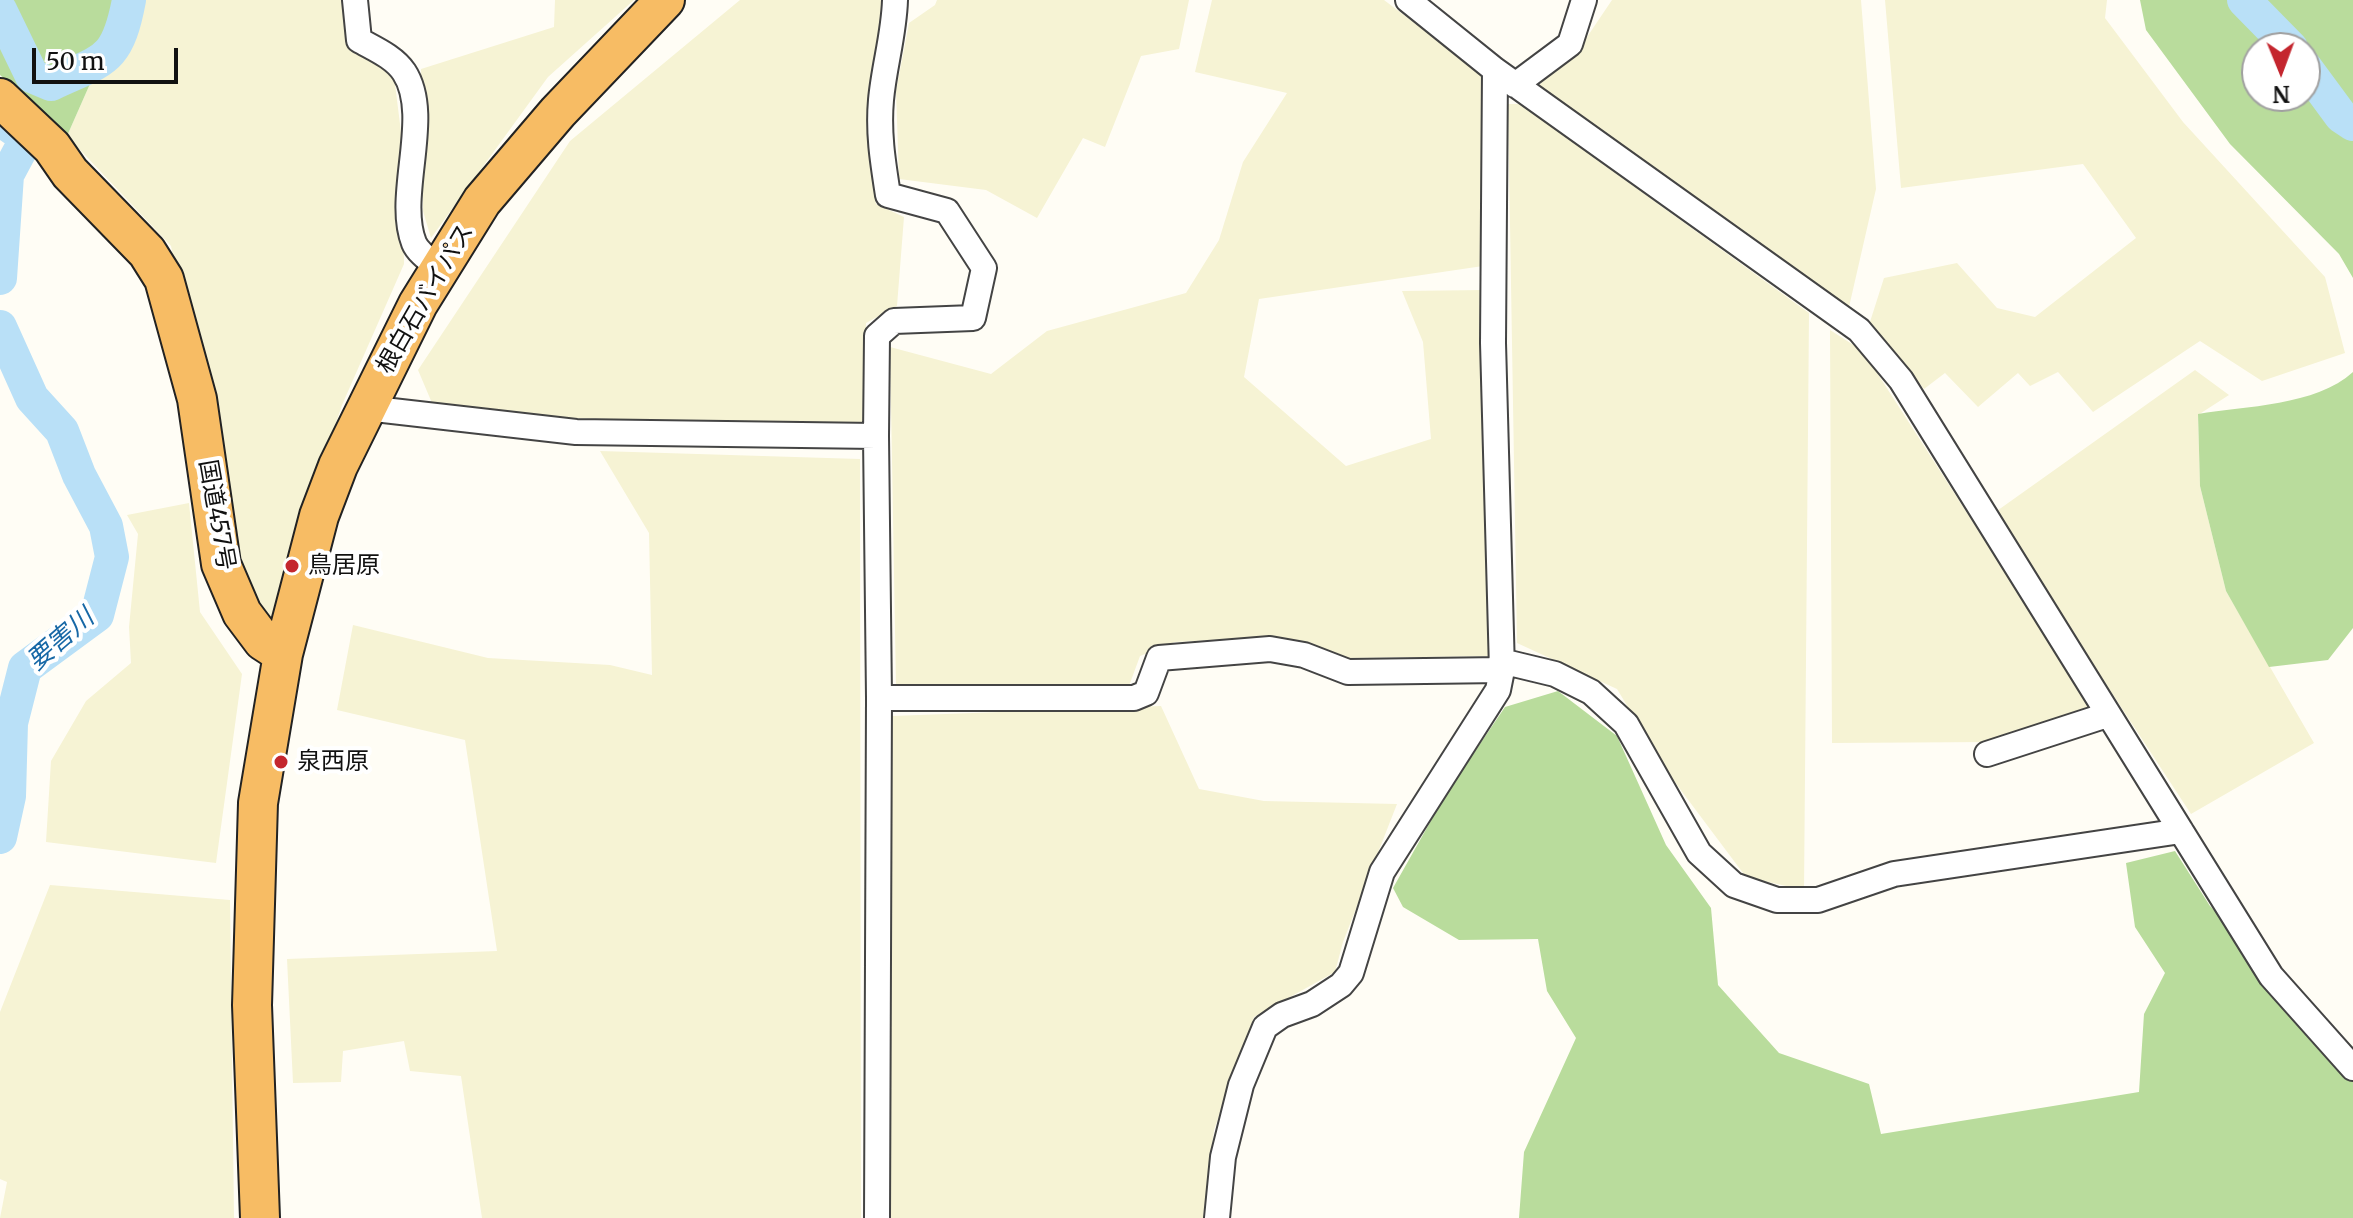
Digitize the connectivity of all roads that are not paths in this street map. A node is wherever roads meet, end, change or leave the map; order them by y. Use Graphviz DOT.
graph roads {
  1 [pos="355,0"];
  2 [pos="665,0"];
  3 [pos="895,0"];
  4 [pos="1408,0"];
  5 [pos="1584,0"];
  6 [pos="1495,70"];
  7 [pos="1515,85"];
  8 [pos="0,98"];
  9 [pos="440,269"];
  10 [pos="366,408"];
  11 [pos="876,436"];
  12 [pos="283,654"];
  13 [pos="1502,665"];
  14 [pos="879,698"];
  15 [pos="2107,715"];
  16 [pos="1987,754"];
  17 [pos="2181,831"];
  18 [pos="2353,1068"];
  19 [pos="260,1218"];
  20 [pos="877,1218"];
  21 [pos="1217,1218"];
  1 -- 9 [label="street"];
  2 -- 9 [label="highway, 根白石バイパス"];
  3 -- 11 [label="street"];
  4 -- 6 [label="street"];
  5 -- 7 [label="street"];
  6 -- 7 [label="street"];
  6 -- 13 [label="street"];
  7 -- 15 [label="street"];
  8 -- 12 [label="highway, 国道457号"];
  9 -- 10 [label="highway, 根白石バイパス"];
  10 -- 11 [label="street"];
  10 -- 12 [label="highway, 根白石バイパス"];
  11 -- 14 [label="street"];
  12 -- 19 [label="highway"];
  13 -- 14 [label="street"];
  13 -- 17 [label="street"];
  13 -- 21 [label="street"];
  14 -- 20 [label="street"];
  15 -- 16 [label="street"];
  15 -- 17 [label="street"];
  17 -- 18 [label="street"];
}
